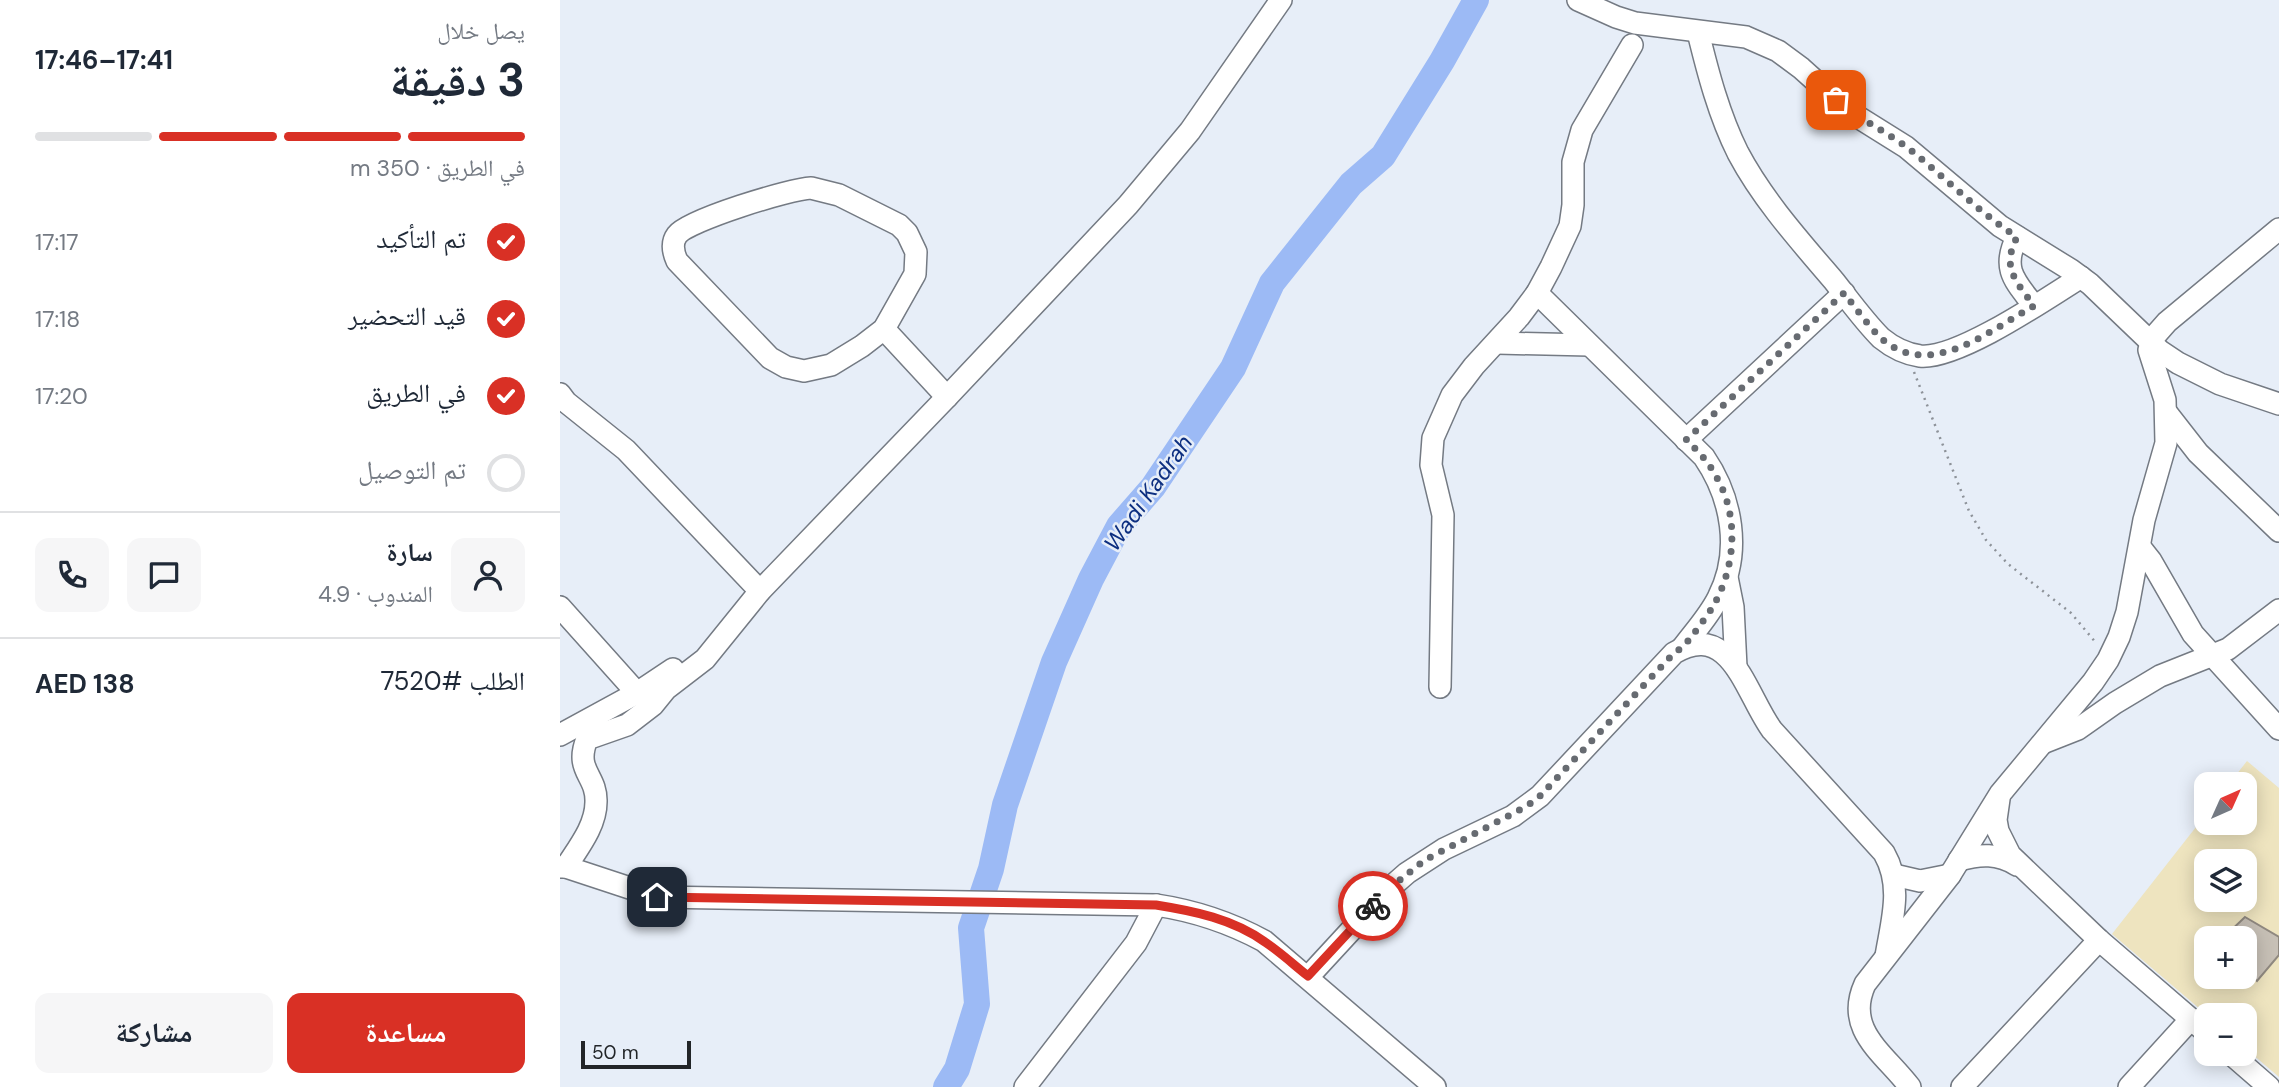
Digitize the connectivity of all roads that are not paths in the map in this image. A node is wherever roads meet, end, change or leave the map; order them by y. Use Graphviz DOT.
graph roads {
  1 [pos="1281,0"];
  2 [pos="1578,0"];
  3 [pos="1698,32"];
  4 [pos="1632,45"];
  5 [pos="2279,229"];
  6 [pos="2017,237"];
  7 [pos="2081,277"];
  8 [pos="1536,293"];
  9 [pos="1844,293"];
  10 [pos="2034,306"];
  11 [pos="884,329"];
  12 [pos="2150,342"];
  13 [pos="1497,343"];
  14 [pos="1589,345"];
  15 [pos="560,394"];
  16 [pos="947,397"];
  17 [pos="2279,404"];
  18 [pos="2166,412"];
  19 [pos="1686,440"];
  20 [pos="2279,531"];
  21 [pos="2140,547"];
  22 [pos="1727,577"];
  23 [pos="760,591"];
  24 [pos="560,607"];
  25 [pos="2279,610"];
  26 [pos="719,639"];
  27 [pos="1683,647"];
  28 [pos="2212,657"];
  29 [pos="1736,667"];
  30 [pos="1440,687"];
  31 [pos="637,693"];
  32 [pos="2279,729"];
  33 [pos="560,735"];
  34 [pos="2043,742"];
  35 [pos="2000,794"];
  36 [pos="563,867"];
  37 [pos="1955,867"];
  38 [pos="2023,869"];
  39 [pos="1894,875"];
  40 [pos="1156,905"];
  41 [pos="2099,940"];
  42 [pos="1886,958"];
  43 [pos="1308,976"];
  44 [pos="2194,1022"];
  45 [pos="2194,1030"];
  46 [pos="2245,1066"];
  47 [pos="1025,1087"];
  48 [pos="1435,1087"];
  49 [pos="1910,1087"];
  50 [pos="1962,1087"];
  51 [pos="2129,1087"];
  52 [pos="2270,1087"];
  1 -- 16 [label="street"];
  2 -- 3 [label="street"];
  3 -- 6 [label="street"];
  3 -- 9 [label="street"];
  4 -- 8 [label="street"];
  5 -- 12 [label="street"];
  6 -- 7 [label="street"];
  6 -- 10 [label="street"];
  7 -- 10 [label="street"];
  7 -- 12 [label="street"];
  8 -- 13 [label="street"];
  8 -- 14 [label="street"];
  9 -- 10 [label="street"];
  9 -- 19 [label="street"];
  11 -- 11 [label="street"];
  11 -- 16 [label="street"];
  12 -- 17 [label="street"];
  12 -- 18 [label="street"];
  13 -- 14 [label="street"];
  13 -- 30 [label="street"];
  14 -- 19 [label="street"];
  15 -- 23 [label="street"];
  16 -- 23 [label="street"];
  18 -- 20 [label="street"];
  18 -- 21 [label="street"];
  19 -- 22 [label="street"];
  21 -- 28 [label="street"];
  21 -- 34 [label="street"];
  22 -- 27 [label="street"];
  22 -- 29 [label="street"];
  23 -- 26 [label="street"];
  24 -- 31 [label="street"];
  25 -- 28 [label="street"];
  26 -- 31 [label="street"];
  26 -- 36 [label="street"];
  27 -- 29 [label="street"];
  27 -- 43 [label="street"];
  28 -- 32 [label="street"];
  28 -- 34 [label="street"];
  29 -- 39 [label="street"];
  31 -- 33 [label="street"];
  34 -- 35 [label="street"];
  35 -- 37 [label="street"];
  35 -- 38 [label="street"];
  36 -- 40 [label="street"];
  37 -- 38 [label="street"];
  37 -- 39 [label="street"];
  37 -- 42 [label="street"];
  38 -- 41 [label="street"];
  39 -- 42 [label="street"];
  40 -- 43 [label="street"];
  40 -- 47 [label="street"];
  41 -- 44 [label="street"];
  41 -- 50 [label="street"];
  42 -- 49 [label="street"];
  43 -- 48 [label="street"];
  45 -- 51 [label="street"];
  46 -- 52 [label="street"];
}
